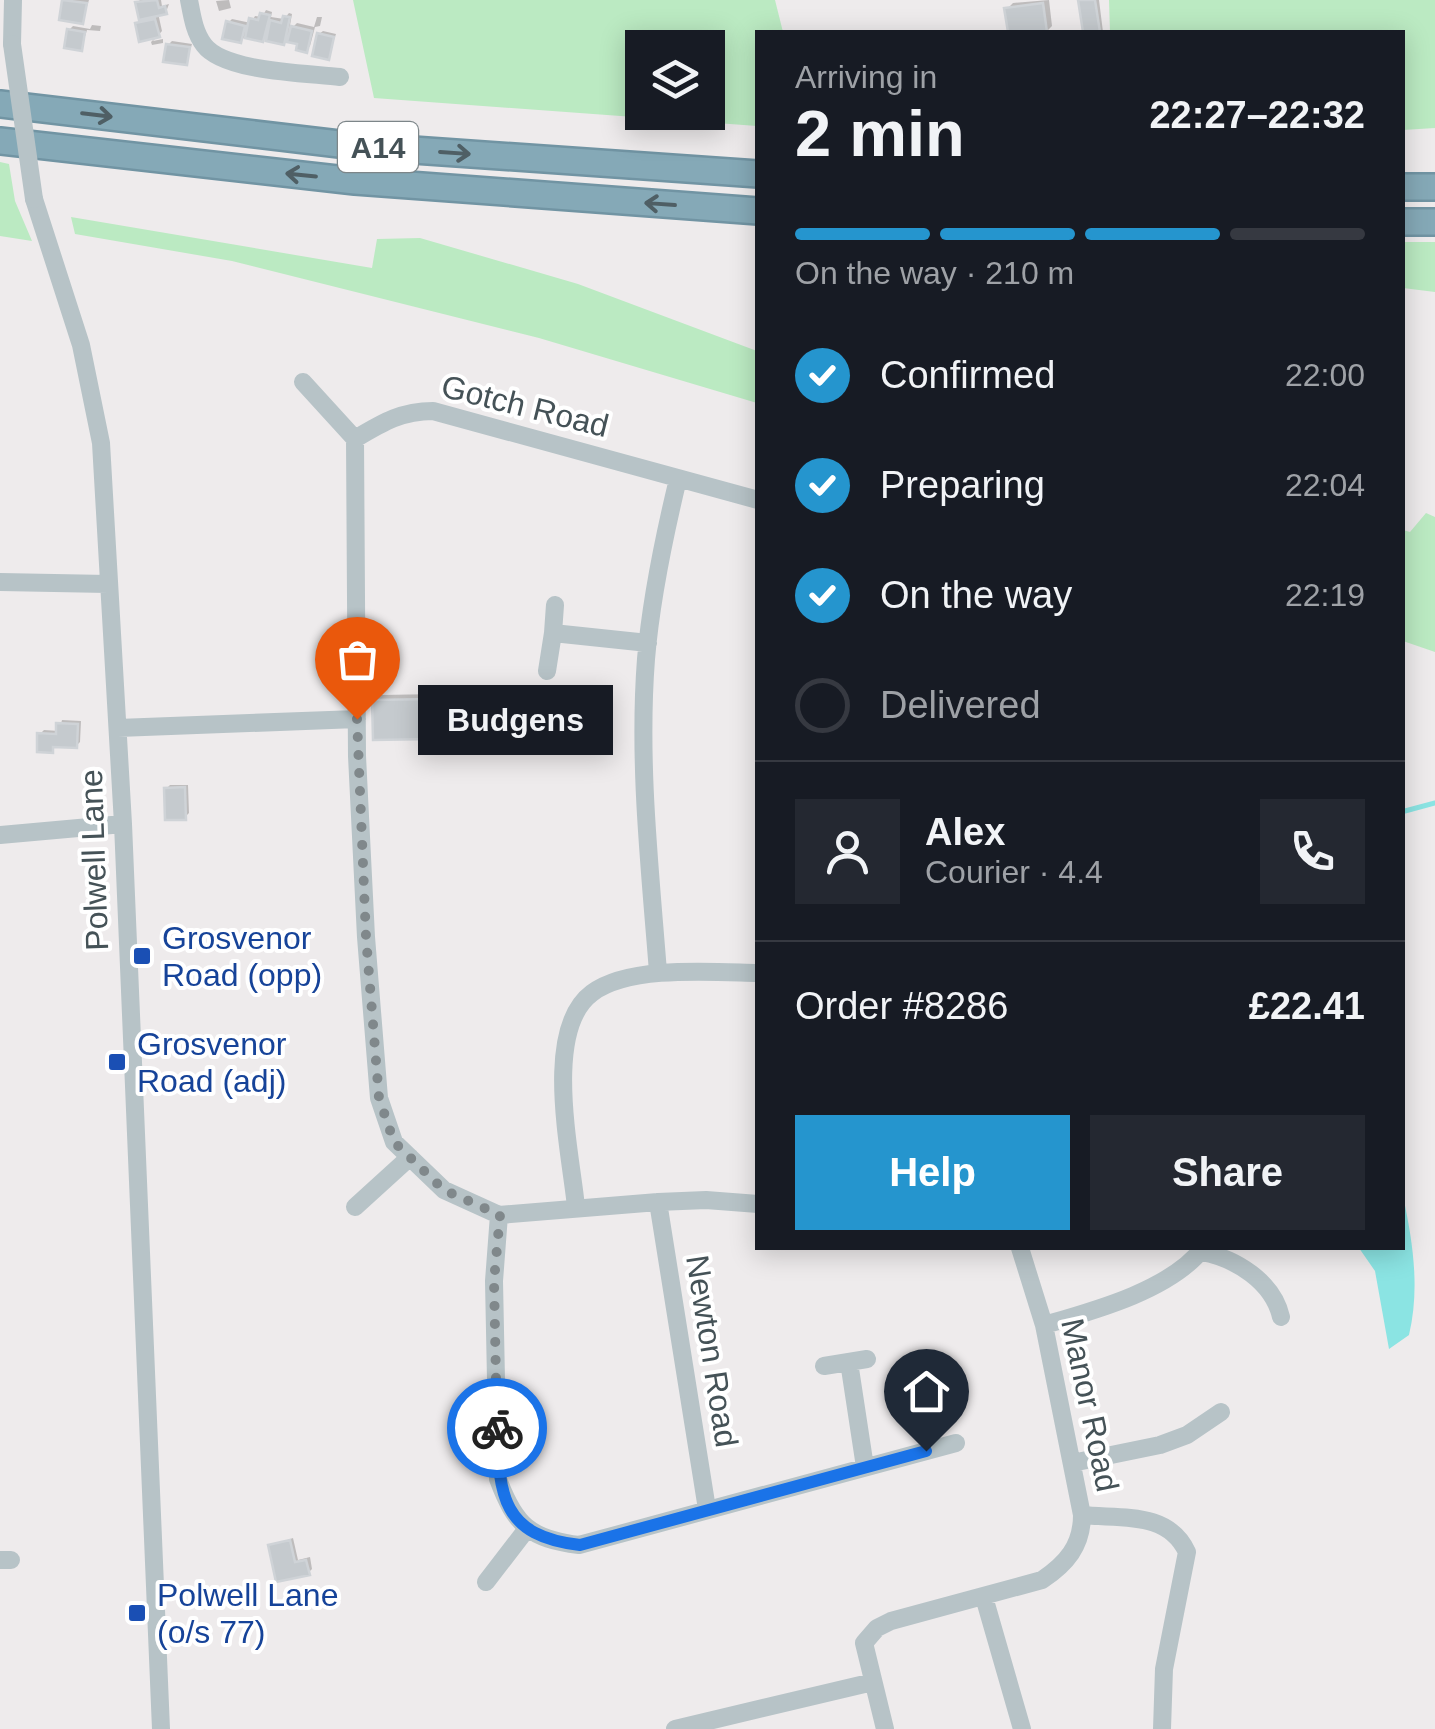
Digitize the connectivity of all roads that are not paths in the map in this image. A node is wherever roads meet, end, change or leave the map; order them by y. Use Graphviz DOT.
graph roads {
  1 [pos="12,0"];
  2 [pos="189,0"];
  3 [pos="340,77"];
  4 [pos="0,104"];
  5 [pos="0,141"];
  6 [pos="755,174"];
  7 [pos="1405,187"];
  8 [pos="1435,187"];
  9 [pos="755,211"];
  10 [pos="1405,222"];
  11 [pos="1435,222"];
  12 [pos="303,382"];
  13 [pos="356,439"];
  14 [pos="678,478"];
  15 [pos="755,499"];
  16 [pos="0,582"];
  17 [pos="108,584"];
  18 [pos="555,605"];
  19 [pos="553,632"];
  20 [pos="648,643"];
  21 [pos="547,671"];
  22 [pos="357,719"];
  23 [pos="118,728"];
  24 [pos="123,824"];
  25 [pos="0,835"];
  26 [pos="658,972"];
  27 [pos="755,973"];
  28 [pos="410,1156"];
  29 [pos="658,1202"];
  30 [pos="755,1204"];
  31 [pos="354,1207"];
  32 [pos="576,1207"];
  33 [pos="500,1215"];
  34 [pos="1021,1250"];
  35 [pos="1202,1250"];
  36 [pos="1281,1317"];
  37 [pos="1044,1325"];
  38 [pos="824,1366"];
  39 [pos="1221,1412"];
  40 [pos="956,1443"];
  41 [pos="1072,1462"];
  42 [pos="865,1467"];
  43 [pos="707,1510"];
  44 [pos="1082,1516"];
  45 [pos="526,1530"];
  46 [pos="486,1582"];
  47 [pos="984,1596"];
  48 [pos="873,1682"];
  49 [pos="161,1729"];
  50 [pos="675,1729"];
  51 [pos="885,1729"];
  52 [pos="1022,1729"];
  53 [pos="1162,1729"];
  1 -- 17 [label="street, Polwell Lane, bridge"];
  2 -- 3 [label="street"];
  4 -- 6 [label="highway, A14, one-way"];
  9 -- 5 [label="highway, A14, one-way"];
  7 -- 8 [label="highway"];
  10 -- 11 [label="highway"];
  12 -- 13 [label="street"];
  13 -- 14 [label="street, Gotch Road"];
  13 -- 22 [label="street"];
  14 -- 15 [label="street, Gotch Road"];
  14 -- 20 [label="street"];
  16 -- 17 [label="street"];
  17 -- 23 [label="street, Polwell Lane"];
  18 -- 19 [label="street"];
  19 -- 20 [label="street"];
  19 -- 21 [label="street"];
  20 -- 26 [label="street"];
  22 -- 23 [label="street"];
  22 -- 28 [label="street"];
  23 -- 24 [label="street, Polwell Lane"];
  24 -- 25 [label="street"];
  24 -- 49 [label="street, Polwell Lane"];
  26 -- 27 [label="street"];
  26 -- 32 [label="street"];
  28 -- 31 [label="street"];
  28 -- 33 [label="street"];
  29 -- 30 [label="street"];
  29 -- 32 [label="street"];
  29 -- 43 [label="street, Newton Road"];
  32 -- 33 [label="street"];
  33 -- 45 [label="street"];
  34 -- 37 [label="street, Manor Road"];
  35 -- 36 [label="street"];
  35 -- 37 [label="street"];
  37 -- 41 [label="street, Manor Road"];
  38 -- 42 [label="street"];
  39 -- 41 [label="street"];
  40 -- 42 [label="street"];
  41 -- 44 [label="street, Manor Road"];
  42 -- 43 [label="street"];
  43 -- 45 [label="street"];
  44 -- 47 [label="street, Manor Road"];
  44 -- 53 [label="street"];
  45 -- 46 [label="street"];
  47 -- 48 [label="street, Manor Road"];
  47 -- 52 [label="street"];
  48 -- 50 [label="street"];
  48 -- 51 [label="street, Manor Road"];
}
